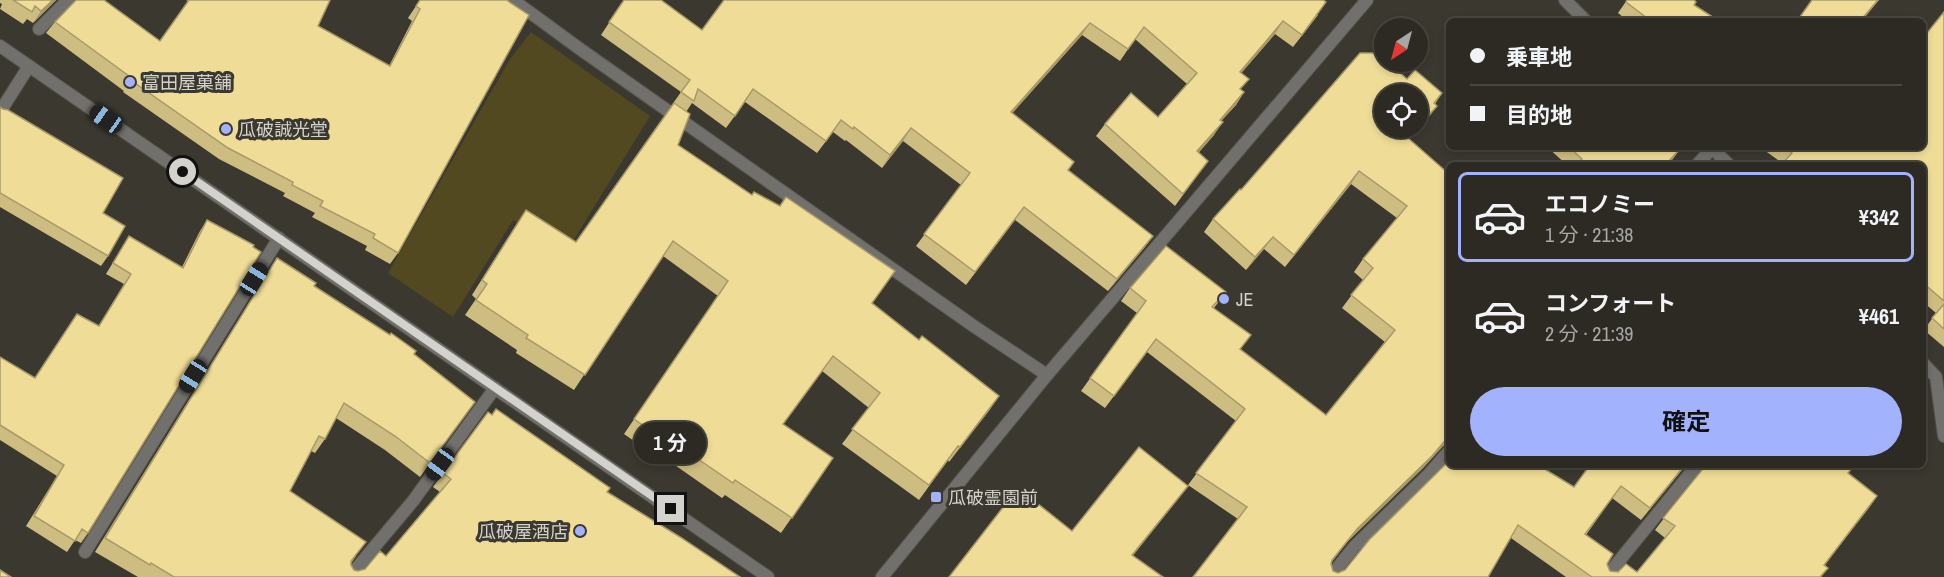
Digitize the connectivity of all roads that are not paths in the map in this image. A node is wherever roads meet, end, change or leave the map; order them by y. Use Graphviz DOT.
graph roads {
  1 [pos="68,0"];
  2 [pos="513,0"];
  3 [pos="1367,0"];
  4 [pos="1565,0"];
  5 [pos="1583,18"];
  6 [pos="39,29"];
  7 [pos="0,46"];
  8 [pos="29,66"];
  9 [pos="0,112"];
  10 [pos="1709,150"];
  11 [pos="1713,150"];
  12 [pos="1699,162"];
  13 [pos="1726,162"];
  14 [pos="279,238"];
  15 [pos="1926,366"];
  16 [pos="1047,375"];
  17 [pos="495,388"];
  18 [pos="1944,436"];
  19 [pos="1446,454"];
  20 [pos="1694,468"];
  21 [pos="85,552"];
  22 [pos="349,577"];
  23 [pos="768,577"];
  24 [pos="882,577"];
  25 [pos="1330,577"];
  26 [pos="1606,577"];
  1 -- 6 [label="street"];
  2 -- 16 [label="street"];
  3 -- 16 [label="street"];
  4 -- 5 [label="street"];
  7 -- 8 [label="street"];
  8 -- 9 [label="street"];
  8 -- 14 [label="street"];
  10 -- 12 [label="street"];
  11 -- 13 [label="street"];
  14 -- 17 [label="street"];
  14 -- 21 [label="street"];
  15 -- 18 [label="street"];
  16 -- 24 [label="street"];
  17 -- 22 [label="street"];
  17 -- 23 [label="street"];
  19 -- 25 [label="street"];
  20 -- 26 [label="street"];
}
